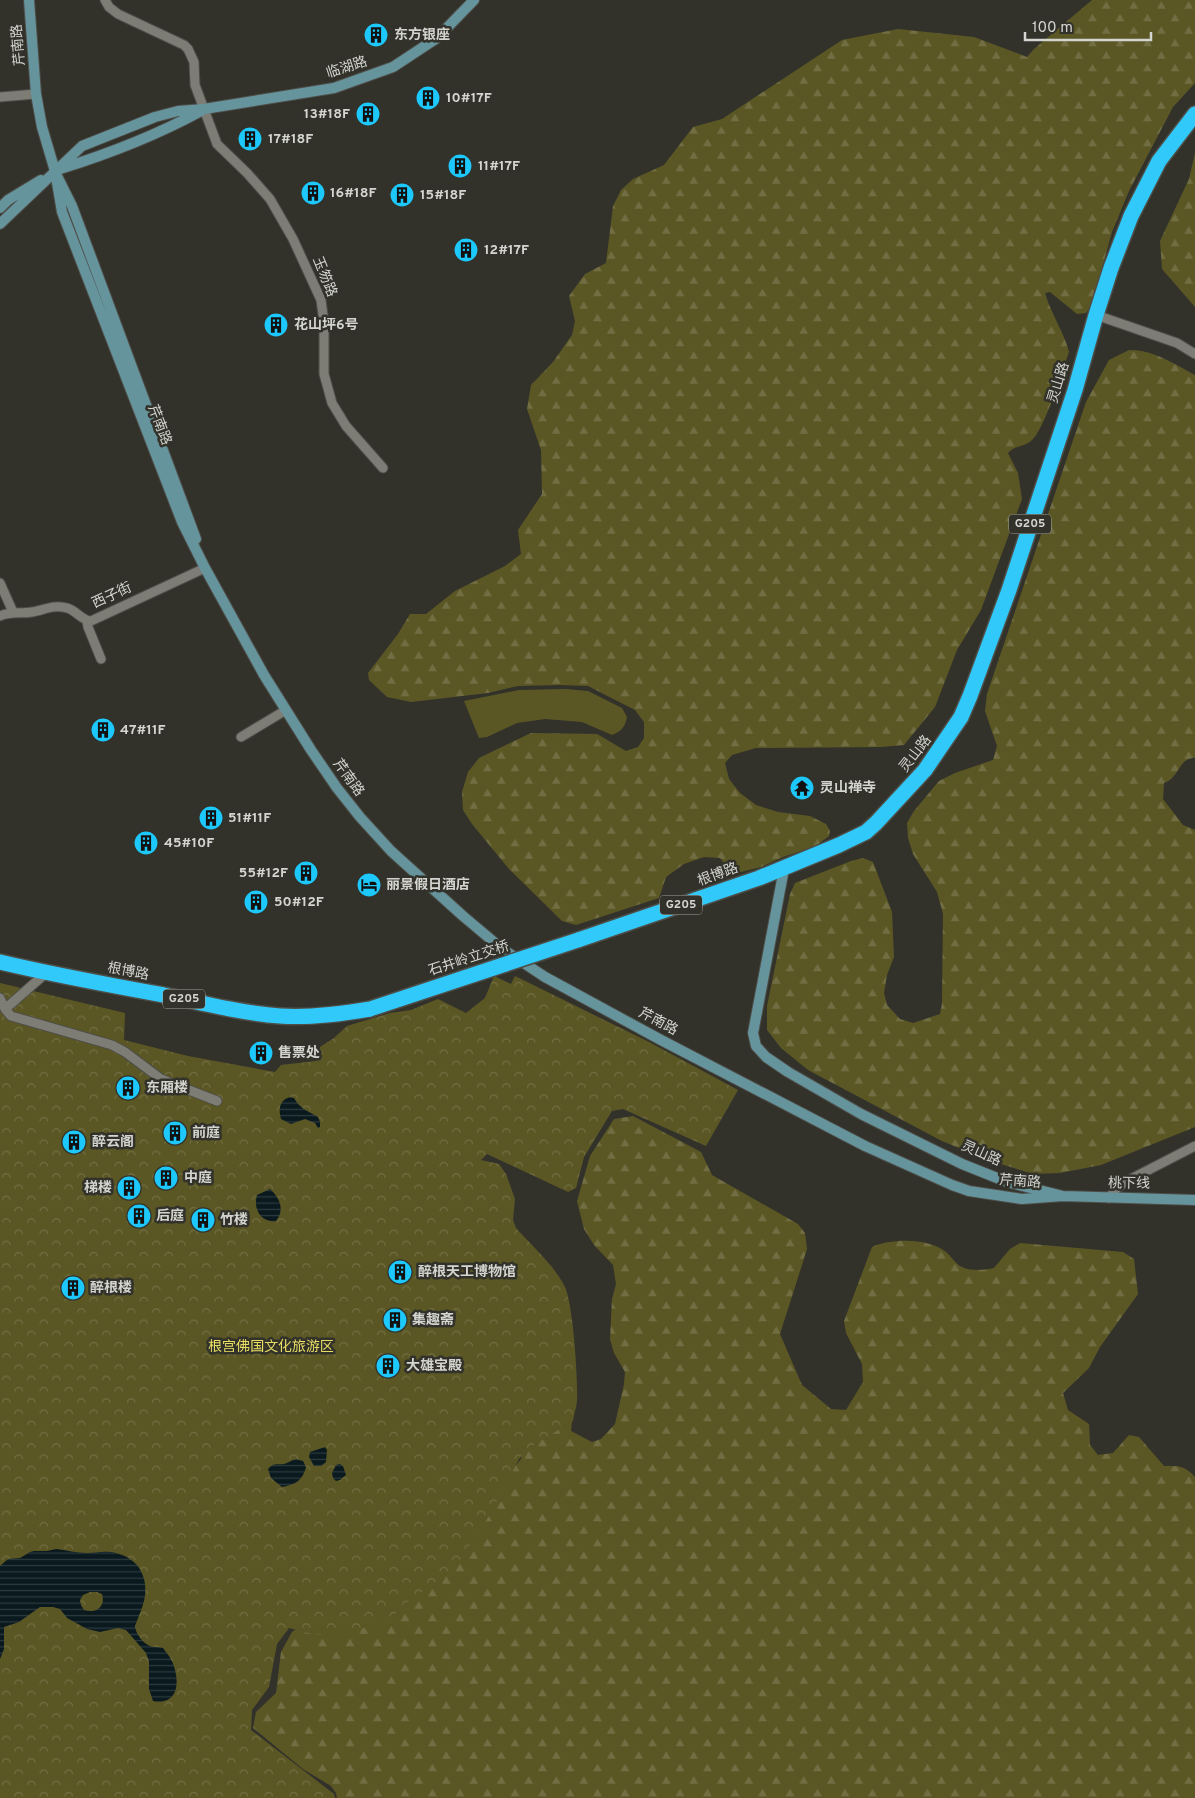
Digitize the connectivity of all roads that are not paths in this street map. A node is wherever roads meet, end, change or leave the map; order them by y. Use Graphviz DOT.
graph roads {
  1 [pos="29,0"];
  2 [pos="105,0"];
  3 [pos="474,0"];
  4 [pos="36,94"];
  5 [pos="0,97"];
  6 [pos="204,109"];
  7 [pos="1195,114"];
  8 [pos="55,171"];
  9 [pos="0,208"];
  10 [pos="0,224"];
  11 [pos="1096,314"];
  12 [pos="1195,354"];
  13 [pos="383,468"];
  14 [pos="205,568"];
  15 [pos="0,583"];
  16 [pos="13,612"];
  17 [pos="0,616"];
  18 [pos="87,621"];
  19 [pos="101,660"];
  20 [pos="286,710"];
  21 [pos="241,737"];
  22 [pos="784,869"];
  23 [pos="578,940"];
  24 [pos="0,962"];
  25 [pos="46,973"];
  26 [pos="0,998"];
  27 [pos="5,1008"];
  28 [pos="370,1009"];
  29 [pos="217,1101"];
  30 [pos="1195,1146"];
  31 [pos="1063,1196"];
  32 [pos="1109,1198"];
  33 [pos="1195,1200"];
  1 -- 4 [label="main road, 芹南路"];
  2 -- 6 [label="street, 玉笏路"];
  3 -- 6 [label="main road, 临湖路"];
  4 -- 5 [label="street"];
  4 -- 8 [label="main road, 芹南路"];
  6 -- 8 [label="main road"];
  6 -- 8 [label="main road"];
  6 -- 13 [label="street, 玉笏路"];
  7 -- 11 [label="highway, 灵山路 / G205"];
  8 -- 9 [label="main road"];
  8 -- 10 [label="main road"];
  8 -- 14 [label="main road, 芹南路"];
  11 -- 12 [label="street"];
  11 -- 22 [label="highway, 灵山路 / G205"];
  14 -- 18 [label="street, 西子街"];
  14 -- 20 [label="main road, 芹南路"];
  15 -- 16 [label="street"];
  16 -- 17 [label="street, 西子街"];
  16 -- 18 [label="street, 西子街"];
  18 -- 19 [label="street"];
  20 -- 21 [label="street"];
  20 -- 31 [label="main road, 芹南路"];
  22 -- 23 [label="highway, 根博路 / G205"];
  22 -- 31 [label="main road, 灵山路"];
  23 -- 28 [label="highway, 石井岭立交桥 / G205, bridge"];
  24 -- 25 [label="highway, 根博路 / G205"];
  25 -- 27 [label="street"];
  25 -- 28 [label="highway, 根博路 / G205"];
  26 -- 27 [label="street"];
  27 -- 29 [label="street"];
  30 -- 32 [label="street"];
  31 -- 32 [label="main road, 桃下线"];
  32 -- 33 [label="main road, 桃下线"];
}
